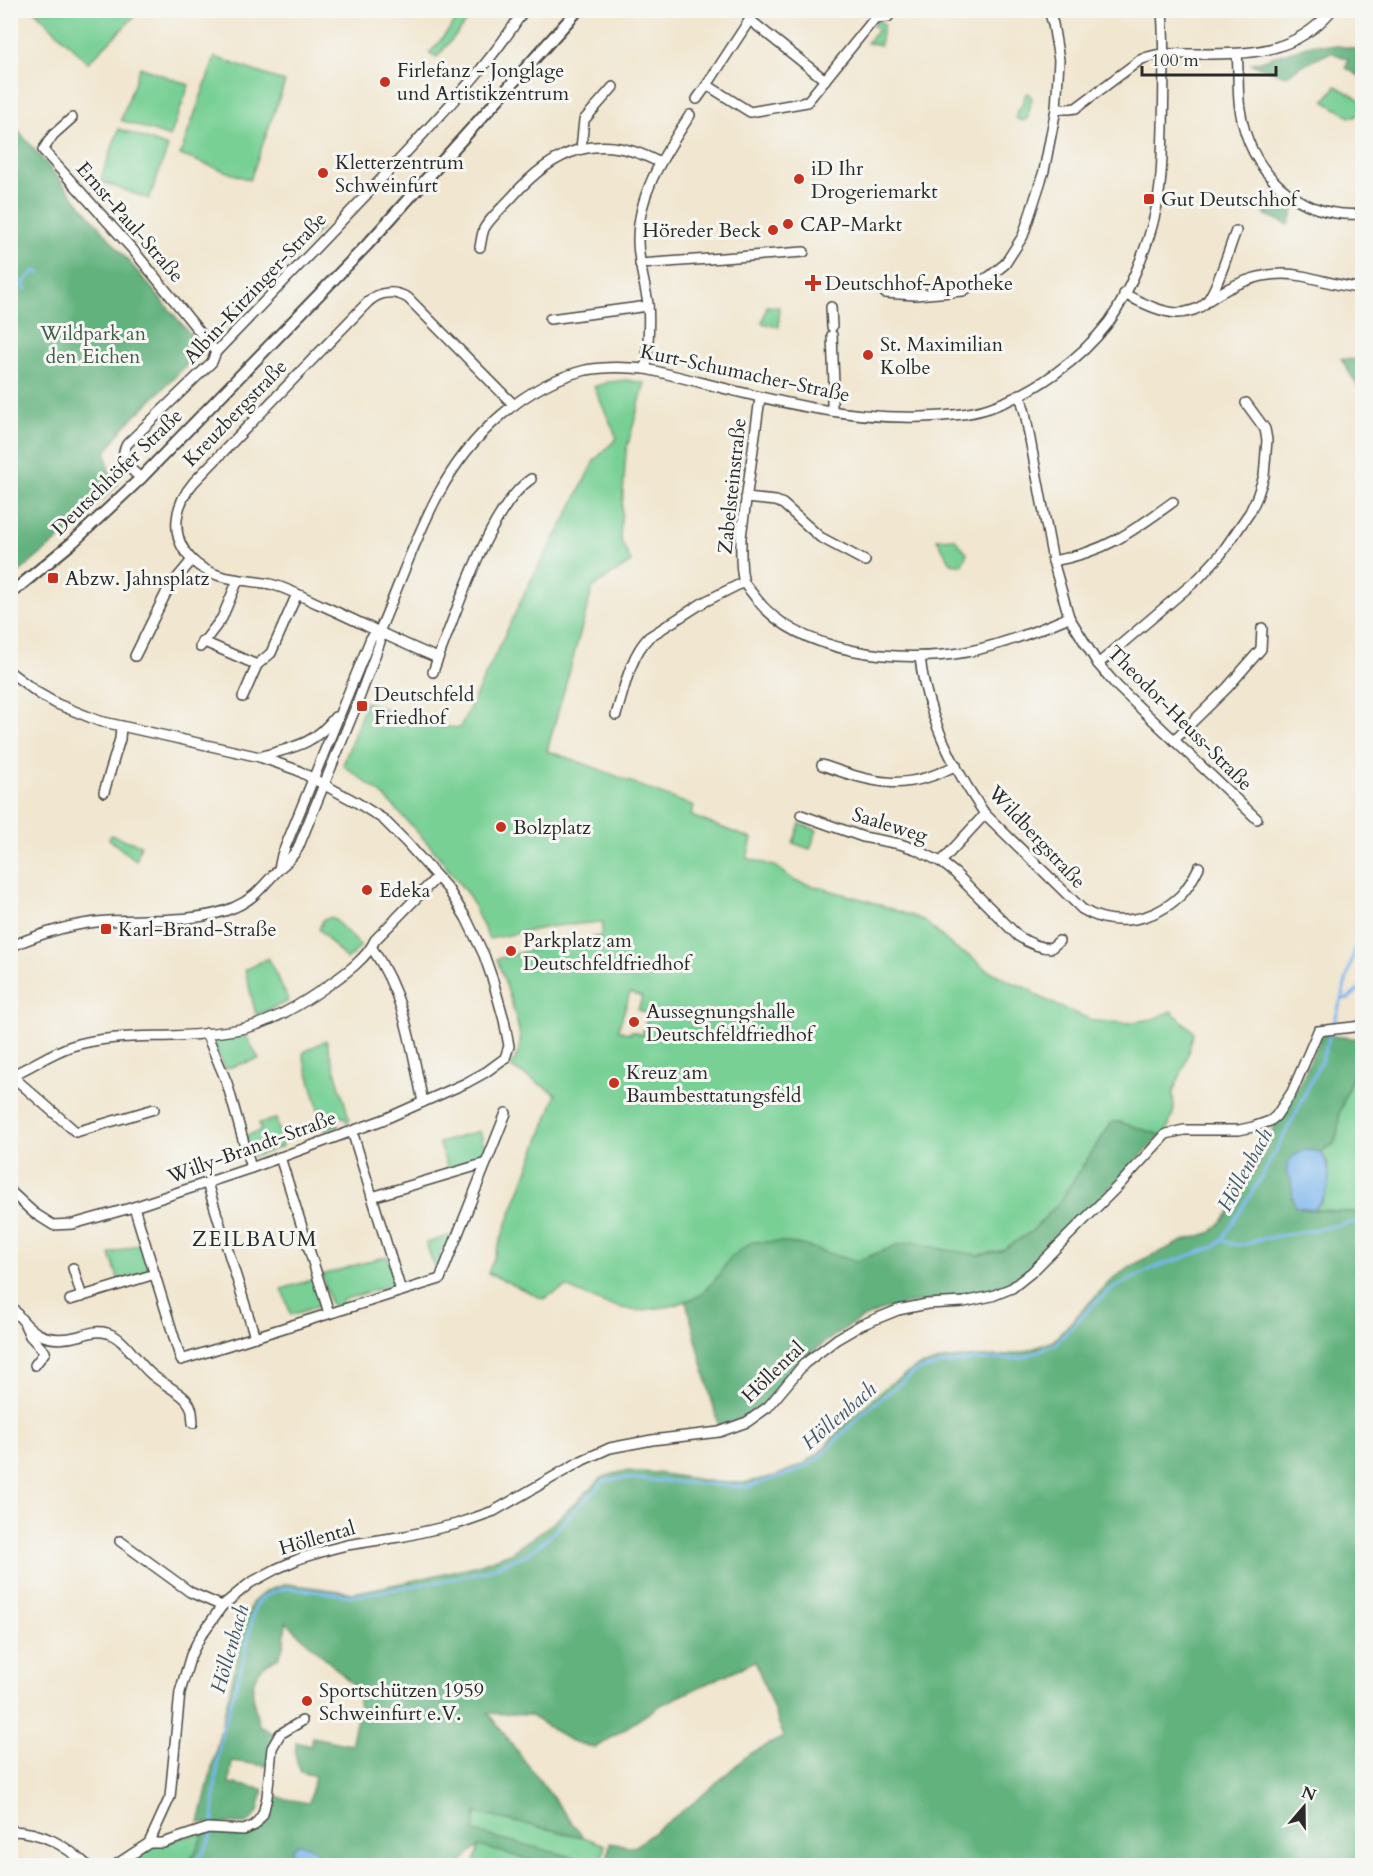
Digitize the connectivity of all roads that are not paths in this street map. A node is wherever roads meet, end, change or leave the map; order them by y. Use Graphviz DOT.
graph roads {
  1 [pos="524,10"];
  2 [pos="578,10"];
  3 [pos="756,10"];
  4 [pos="1048,10"];
  5 [pos="1162,10"];
  6 [pos="1332,10"];
  7 [pos="890,14"];
  8 [pos="750,20"];
  9 [pos="1165,54"];
  10 [pos="1237,54"];
  11 [pos="825,81"];
  12 [pos="707,85"];
  13 [pos="614,87"];
  14 [pos="697,99"];
  15 [pos="1056,109"];
  16 [pos="690,115"];
  17 [pos="72,118"];
  18 [pos="581,148"];
  19 [pos="660,163"];
  20 [pos="1362,214"];
  21 [pos="1236,231"];
  22 [pos="480,247"];
  23 [pos="804,252"];
  24 [pos="640,264"];
  25 [pos="1362,288"];
  26 [pos="885,292"];
  27 [pos="1124,294"];
  28 [pos="1207,302"];
  29 [pos="648,306"];
  30 [pos="831,307"];
  31 [pos="550,319"];
  32 [pos="216,352"];
  33 [pos="646,369"];
  34 [pos="834,384"];
  35 [pos="1020,394"];
  36 [pos="832,397"];
  37 [pos="760,398"];
  38 [pos="1246,403"];
  39 [pos="514,405"];
  40 [pos="832,411"];
  41 [pos="141,478"];
  42 [pos="531,479"];
  43 [pos="746,498"];
  44 [pos="1173,502"];
  45 [pos="192,560"];
  46 [pos="865,561"];
  47 [pos="1053,561"];
  48 [pos="238,580"];
  49 [pos="744,582"];
  50 [pos="10,594"];
  51 [pos="297,594"];
  52 [pos="1069,617"];
  53 [pos="1263,628"];
  54 [pos="379,632"];
  55 [pos="135,656"];
  56 [pos="920,657"];
  57 [pos="438,658"];
  58 [pos="1098,664"];
  59 [pos="257,665"];
  60 [pos="10,672"];
  61 [pos="433,672"];
  62 [pos="243,697"];
  63 [pos="343,707"];
  64 [pos="616,715"];
  65 [pos="121,726"];
  66 [pos="1174,740"];
  67 [pos="260,757"];
  68 [pos="822,765"];
  69 [pos="956,765"];
  70 [pos="314,779"];
  71 [pos="324,785"];
  72 [pos="104,792"];
  73 [pos="985,814"];
  74 [pos="801,815"];
  75 [pos="1257,819"];
  76 [pos="941,862"];
  77 [pos="1199,867"];
  78 [pos="279,869"];
  79 [pos="437,877"];
  80 [pos="1059,941"];
  81 [pos="10,947"];
  82 [pos="372,948"];
  83 [pos="1362,1026"];
  84 [pos="206,1033"];
  85 [pos="11,1076"];
  86 [pos="423,1102"];
  87 [pos="154,1109"];
  88 [pos="506,1113"];
  89 [pos="352,1131"];
  90 [pos="280,1157"];
  91 [pos="486,1163"];
  92 [pos="251,1168"];
  93 [pos="207,1183"];
  94 [pos="10,1191"];
  95 [pos="372,1197"];
  96 [pos="134,1207"];
  97 [pos="73,1268"];
  98 [pos="155,1275"];
  99 [pos="401,1291"];
  100 [pos="82,1297"];
  101 [pos="70,1300"];
  102 [pos="10,1304"];
  103 [pos="329,1313"];
  104 [pos="24,1323"];
  105 [pos="255,1337"];
  106 [pos="35,1365"];
  107 [pos="193,1423"];
  108 [pos="120,1541"];
  109 [pos="222,1606"];
  110 [pos="302,1721"];
  111 [pos="10,1831"];
  112 [pos="149,1843"];
  113 [pos="88,1866"];
  114 [pos="114,1866"];
  1 -- 32 [label="street, Albin-Kitzinger-Straße"];
  2 -- 41 [label="main road, Deutschhöfer Straße"];
  3 -- 8 [label="street"];
  4 -- 15 [label="street"];
  5 -- 9 [label="street, Kurt-Schumacher-Straße"];
  6 -- 10 [label="street"];
  7 -- 11 [label="street"];
  8 -- 11 [label="street"];
  8 -- 12 [label="street"];
  9 -- 10 [label="street"];
  9 -- 15 [label="street"];
  9 -- 27 [label="street, Kurt-Schumacher-Straße"];
  10 -- 20 [label="street"];
  11 -- 12 [label="street"];
  12 -- 14 [label="street"];
  13 -- 18 [label="street"];
  15 -- 26 [label="street"];
  16 -- 19 [label="street"];
  17 -- 32 [label="street, Ernst-Paul-Straße"];
  18 -- 19 [label="street"];
  18 -- 22 [label="street"];
  19 -- 24 [label="street"];
  21 -- 28 [label="street"];
  23 -- 24 [label="street"];
  24 -- 29 [label="street"];
  25 -- 28 [label="street"];
  27 -- 28 [label="street"];
  27 -- 35 [label="street, Kurt-Schumacher-Straße"];
  29 -- 31 [label="street"];
  29 -- 33 [label="street"];
  30 -- 34 [label="street"];
  32 -- 41 [label="street, Albin-Kitzinger-Straße"];
  33 -- 37 [label="street, Kurt-Schumacher-Straße"];
  33 -- 39 [label="street, Kurt-Schumacher-Straße"];
  35 -- 40 [label="street, Kurt-Schumacher-Straße"];
  35 -- 47 [label="street, Theodor-Heuss-Straße"];
  36 -- 40 [label="street"];
  37 -- 40 [label="street, Kurt-Schumacher-Straße"];
  37 -- 43 [label="street, Zabelsteinstraße"];
  38 -- 58 [label="street"];
  39 -- 45 [label="street, Kreuzbergstraße"];
  39 -- 54 [label="street, Kurt-Schumacher-Straße"];
  41 -- 50 [label="main road, Deutschhöfer Straße"];
  42 -- 57 [label="street"];
  43 -- 46 [label="street"];
  43 -- 49 [label="street, Zabelsteinstraße"];
  44 -- 47 [label="street"];
  45 -- 48 [label="street"];
  45 -- 55 [label="street"];
  47 -- 52 [label="street, Theodor-Heuss-Straße"];
  48 -- 51 [label="street"];
  48 -- 59 [label="street"];
  49 -- 56 [label="street, Zabelsteinstraße"];
  49 -- 64 [label="street"];
  51 -- 54 [label="street"];
  51 -- 59 [label="street"];
  52 -- 56 [label="street, Zabelsteinstraße"];
  52 -- 58 [label="street, Theodor-Heuss-Straße"];
  53 -- 66 [label="street"];
  54 -- 57 [label="street"];
  54 -- 63 [label="street, Kurt-Schumacher-Straße"];
  54 -- 71 [label="street, Kurt-Schumacher-Straße"];
  56 -- 69 [label="street, Wildbergstraße"];
  57 -- 61 [label="street"];
  58 -- 66 [label="street, Theodor-Heuss-Straße"];
  59 -- 62 [label="street"];
  60 -- 65 [label="street"];
  63 -- 67 [label="street"];
  63 -- 70 [label="street, Kurt-Schumacher-Straße"];
  65 -- 67 [label="street"];
  65 -- 72 [label="street"];
  66 -- 75 [label="street, Theodor-Heuss-Straße"];
  67 -- 70 [label="street"];
  68 -- 69 [label="street"];
  69 -- 73 [label="street, Wildbergstraße"];
  70 -- 71 [label="street"];
  70 -- 78 [label="street, Kurt-Schumacher-Straße"];
  71 -- 78 [label="street, Kurt-Schumacher-Straße"];
  71 -- 79 [label="street"];
  73 -- 76 [label="street, Saaleweg"];
  73 -- 77 [label="street, Wildbergstraße"];
  74 -- 76 [label="street, Saaleweg"];
  76 -- 80 [label="street"];
  78 -- 81 [label="street, Kurt-Schumacher-Straße"];
  79 -- 82 [label="street"];
  79 -- 86 [label="street, Willy-Brandt-Straße"];
  82 -- 84 [label="street"];
  82 -- 86 [label="street"];
  83 -- 109 [label="street, Höllental"];
  84 -- 85 [label="street"];
  84 -- 92 [label="street"];
  85 -- 87 [label="street"];
  86 -- 89 [label="street, Willy-Brandt-Straße"];
  88 -- 91 [label="street"];
  89 -- 90 [label="street, Willy-Brandt-Straße"];
  89 -- 95 [label="street"];
  90 -- 92 [label="street, Willy-Brandt-Straße"];
  90 -- 103 [label="street"];
  91 -- 95 [label="street"];
  91 -- 99 [label="street"];
  92 -- 93 [label="street, Willy-Brandt-Straße"];
  93 -- 96 [label="street, Willy-Brandt-Straße"];
  93 -- 105 [label="street"];
  94 -- 96 [label="street, Willy-Brandt-Straße"];
  95 -- 99 [label="street"];
  96 -- 98 [label="street"];
  97 -- 100 [label="street"];
  98 -- 100 [label="street"];
  98 -- 105 [label="street"];
  99 -- 103 [label="street"];
  100 -- 101 [label="street"];
  102 -- 104 [label="street"];
  103 -- 105 [label="street"];
  104 -- 106 [label="street"];
  104 -- 107 [label="street"];
  108 -- 109 [label="street"];
  109 -- 112 [label="street, Höllental"];
  110 -- 112 [label="street"];
  111 -- 113 [label="street"];
  112 -- 114 [label="street"];
}
